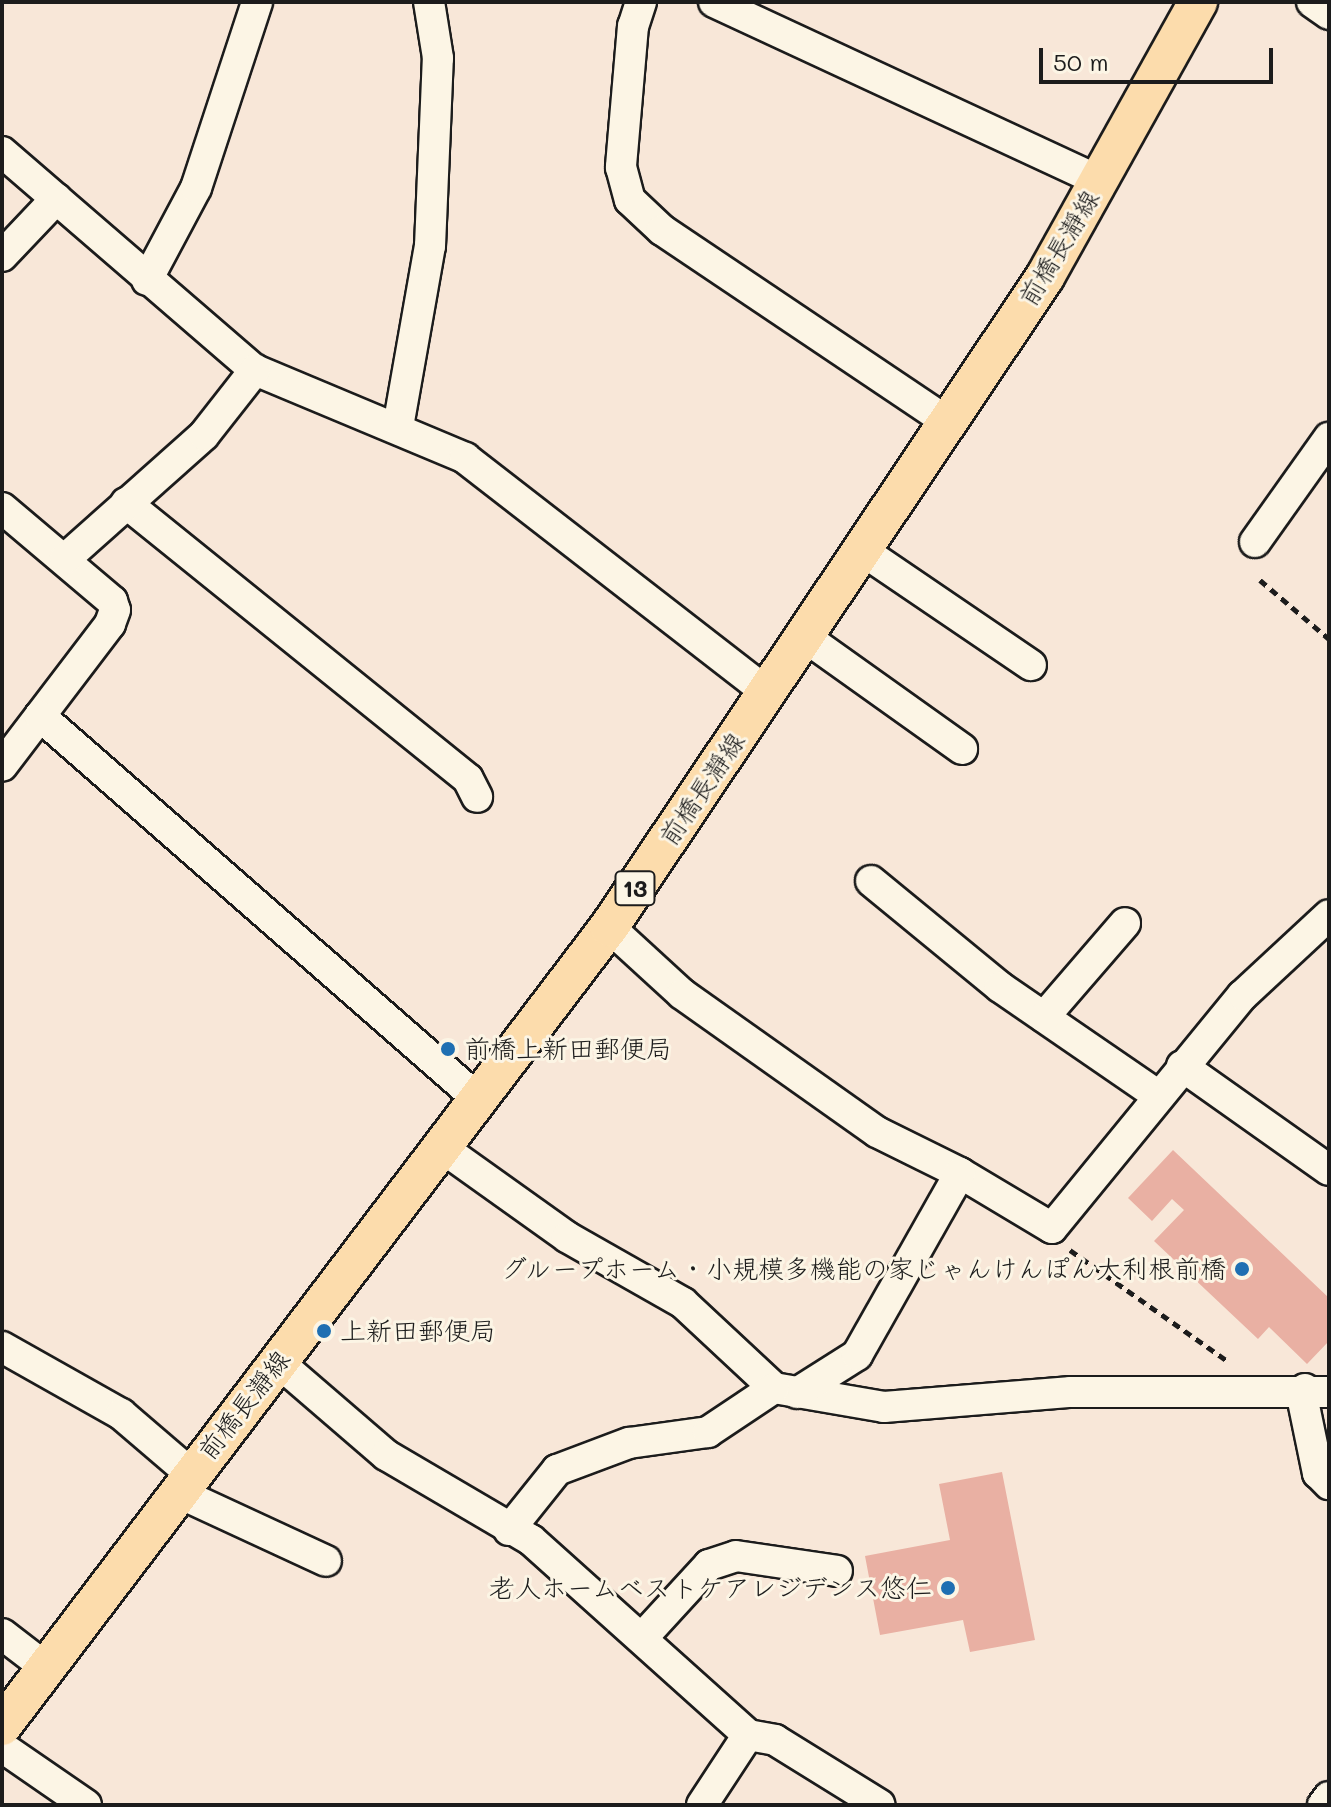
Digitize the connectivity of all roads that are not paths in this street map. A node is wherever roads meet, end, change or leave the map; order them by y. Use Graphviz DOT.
graph roads {
  1 [pos="257,2"];
  2 [pos="429,2"];
  3 [pos="641,2"];
  4 [pos="714,2"];
  5 [pos="1198,2"];
  6 [pos="1312,2"];
  7 [pos="1329,14"];
  8 [pos="2,152"];
  9 [pos="1099,181"];
  10 [pos="56,199"];
  11 [pos="2,256"];
  12 [pos="147,280"];
  13 [pos="255,370"];
  14 [pos="946,421"];
  15 [pos="398,427"];
  16 [pos="1329,438"];
  17 [pos="126,503"];
  18 [pos="2,508"];
  19 [pos="1255,542"];
  20 [pos="863,551"];
  21 [pos="65,559"];
  22 [pos="805,637"];
  23 [pos="1031,665"];
  24 [pos="767,692"];
  25 [pos="40,716"];
  26 [pos="962,749"];
  27 [pos="2,766"];
  28 [pos="477,797"];
  29 [pos="871,881"];
  30 [pos="1329,915"];
  31 [pos="1125,923"];
  32 [pos="609,927"];
  33 [pos="1044,1017"];
  34 [pos="1182,1066"];
  35 [pos="1157,1095"];
  36 [pos="478,1099"];
  37 [pos="441,1147"];
  38 [pos="1329,1170"];
  39 [pos="960,1173"];
  40 [pos="2,1347"];
  41 [pos="278,1362"];
  42 [pos="785,1391"];
  43 [pos="1317,1391"];
  44 [pos="184,1483"];
  45 [pos="1329,1484"];
  46 [pos="509,1530"];
  47 [pos="326,1561"];
  48 [pos="837,1571"];
  49 [pos="2,1634"];
  50 [pos="642,1638"];
  51 [pos="45,1667"];
  52 [pos="2,1726"];
  53 [pos="748,1735"];
  54 [pos="2,1747"];
  55 [pos="1329,1797"];
  56 [pos="86,1805"];
  57 [pos="702,1805"];
  58 [pos="880,1805"];
  59 [pos="1323,1805"];
  1 -- 12 [label="street"];
  2 -- 15 [label="street"];
  3 -- 14 [label="street"];
  4 -- 9 [label="street"];
  5 -- 9 [label="main road, 前橋長瀞線 / 13"];
  6 -- 7 [label="street"];
  8 -- 10 [label="street"];
  9 -- 14 [label="main road, 前橋長瀞線 / 13"];
  10 -- 11 [label="street"];
  10 -- 12 [label="street"];
  12 -- 13 [label="street"];
  13 -- 15 [label="street"];
  13 -- 17 [label="street"];
  14 -- 20 [label="main road, 前橋長瀞線 / 13"];
  15 -- 24 [label="street"];
  16 -- 19 [label="street"];
  17 -- 21 [label="street"];
  17 -- 28 [label="street"];
  18 -- 21 [label="street"];
  20 -- 22 [label="main road, 前橋長瀞線 / 13"];
  20 -- 23 [label="street"];
  21 -- 25 [label="street"];
  22 -- 24 [label="main road, 前橋長瀞線 / 13"];
  22 -- 26 [label="street"];
  24 -- 32 [label="main road, 前橋長瀞線 / 13"];
  25 -- 27 [label="street"];
  25 -- 36 [label="street"];
  29 -- 33 [label="street"];
  30 -- 34 [label="street"];
  31 -- 33 [label="street"];
  32 -- 36 [label="main road, 前橋長瀞線 / 13"];
  32 -- 39 [label="street"];
  33 -- 35 [label="street"];
  34 -- 35 [label="street"];
  34 -- 38 [label="street"];
  35 -- 39 [label="street"];
  36 -- 37 [label="main road, 前橋長瀞線 / 13"];
  37 -- 41 [label="main road, 前橋長瀞線 / 13"];
  37 -- 42 [label="street"];
  39 -- 42 [label="street"];
  40 -- 44 [label="street"];
  41 -- 44 [label="main road, 前橋長瀞線 / 13"];
  41 -- 46 [label="street"];
  42 -- 43 [label="street"];
  42 -- 46 [label="street"];
  43 -- 45 [label="street"];
  44 -- 47 [label="street"];
  44 -- 51 [label="main road, 前橋長瀞線 / 13"];
  46 -- 50 [label="street"];
  48 -- 50 [label="street"];
  49 -- 51 [label="street"];
  50 -- 53 [label="street"];
  51 -- 52 [label="main road, 前橋長瀞線 / 13"];
  53 -- 57 [label="street"];
  53 -- 58 [label="street"];
  54 -- 56 [label="street"];
  55 -- 59 [label="street"];
}
